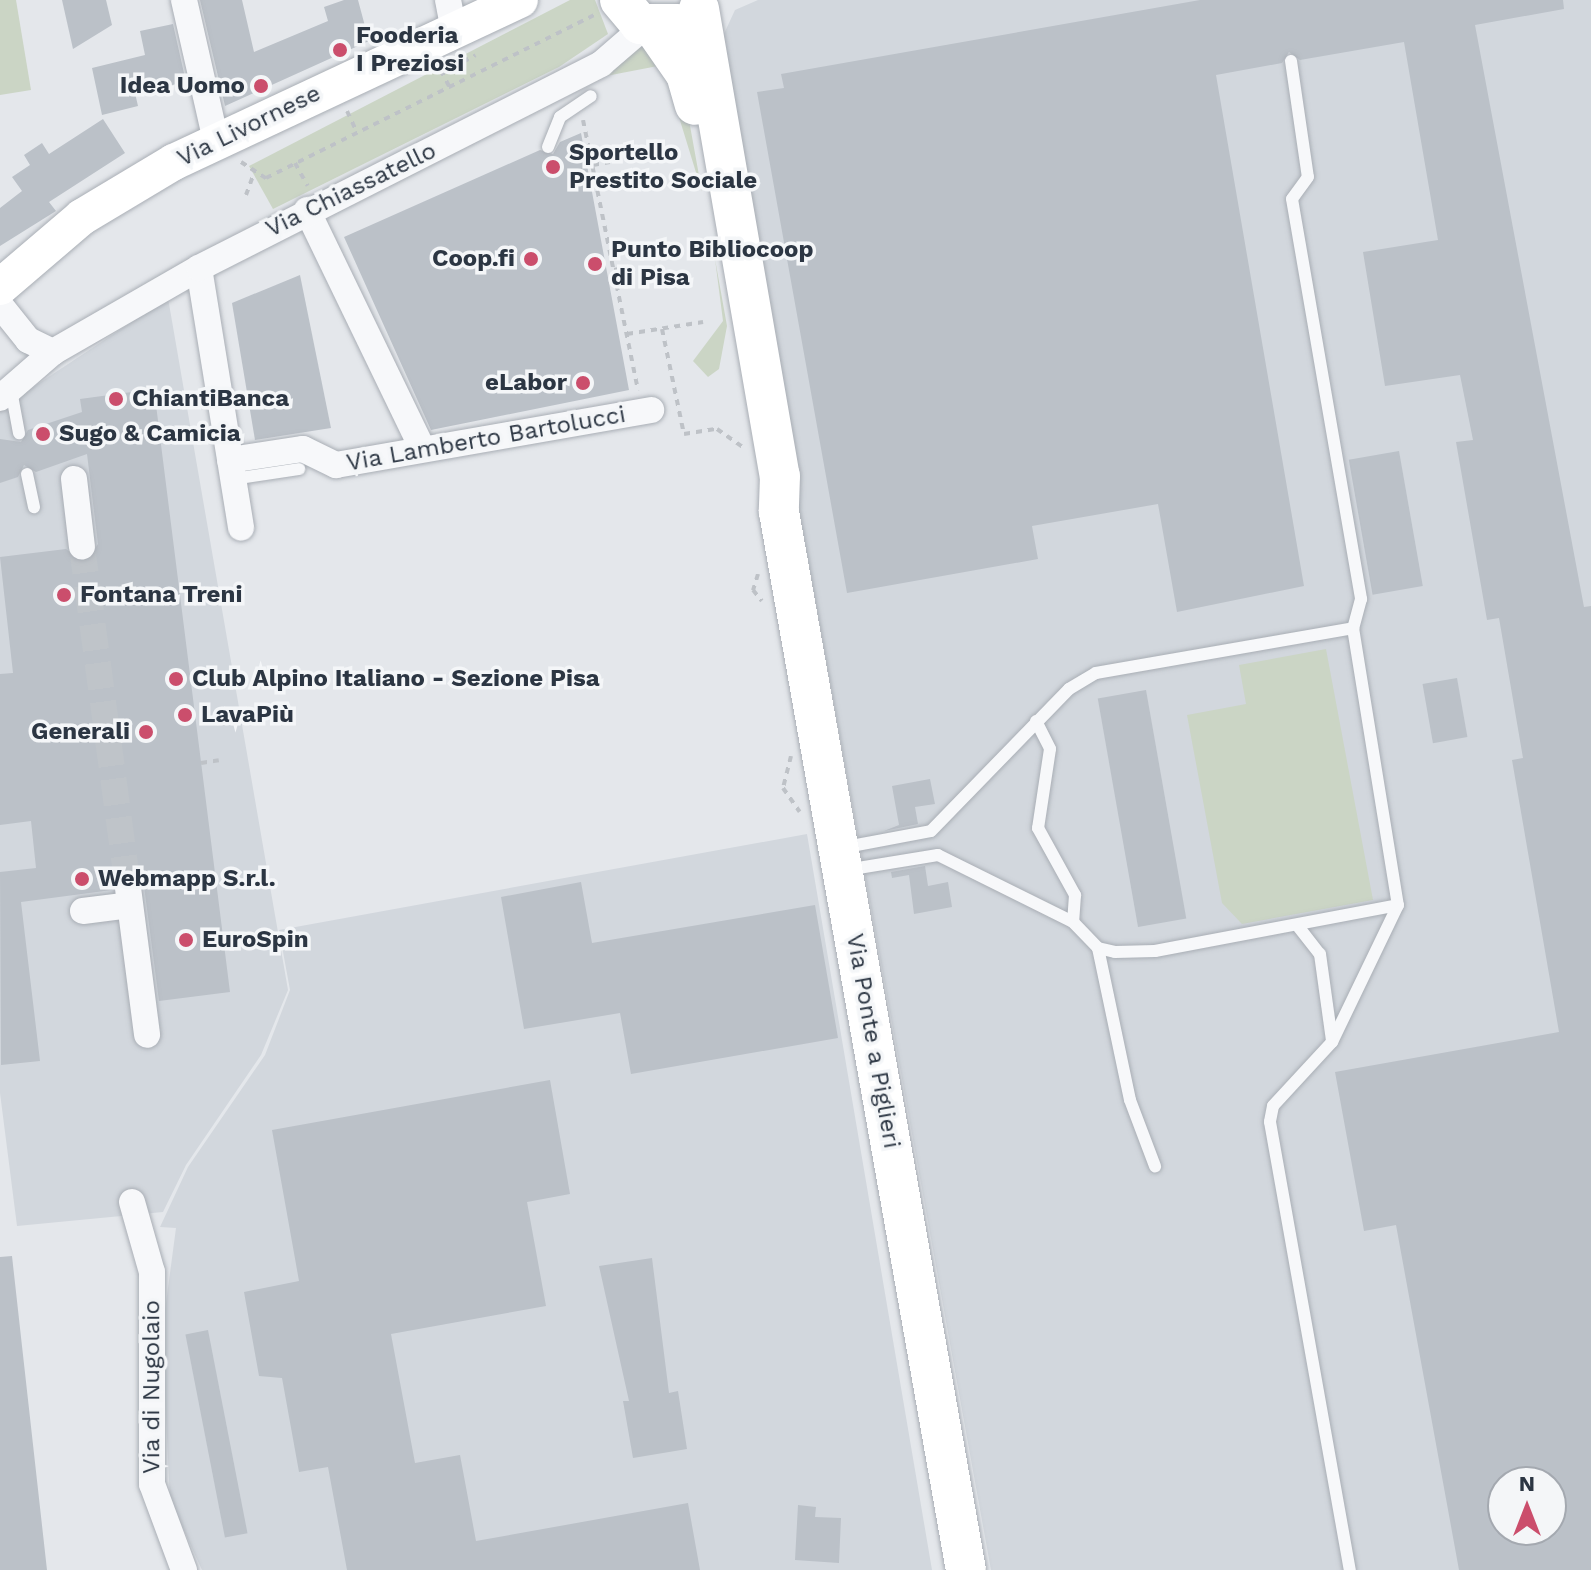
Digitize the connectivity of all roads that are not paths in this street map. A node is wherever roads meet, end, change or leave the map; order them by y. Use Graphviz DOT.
graph roads {
  1 [pos="184,0"];
  2 [pos="520,0"];
  3 [pos="703,4"];
  4 [pos="629,17"];
  5 [pos="458,25"];
  6 [pos="1291,61"];
  7 [pos="587,94"];
  8 [pos="548,147"];
  9 [pos="228,151"];
  10 [pos="307,210"];
  11 [pos="199,268"];
  12 [pos="0,287"];
  13 [pos="0,305"];
  14 [pos="53,352"];
  15 [pos="5,394"];
  16 [pos="657,409"];
  17 [pos="19,433"];
  18 [pos="422,448"];
  19 [pos="231,469"];
  20 [pos="299,469"];
  21 [pos="27,474"];
  22 [pos="74,479"];
  23 [pos="34,507"];
  24 [pos="779,512"];
  25 [pos="241,528"];
  26 [pos="82,547"];
  27 [pos="1353,628"];
  28 [pos="1036,721"];
  29 [pos="830,848"];
  30 [pos="1398,905"];
  31 [pos="83,911"];
  32 [pos="1073,922"];
  33 [pos="1297,925"];
  34 [pos="1098,948"];
  35 [pos="147,1035"];
  36 [pos="1332,1042"];
  37 [pos="1155,1166"];
  38 [pos="132,1202"];
  39 [pos="184,1570"];
  40 [pos="966,1570"];
  41 [pos="1350,1570"];
  1 -- 9 [label="street"];
  2 -- 5 [label="street, Via Livornese"];
  3 -- 4 [label="main road"];
  3 -- 24 [label="main road, Via Ponte a Piglieri"];
  4 -- 7 [label="street, Via Chiassatello"];
  4 -- 24 [label="main road, Via Ponte a Piglieri"];
  5 -- 9 [label="street, Via Livornese"];
  6 -- 27 [label="lane"];
  7 -- 8 [label="lane"];
  7 -- 10 [label="street, Via Chiassatello"];
  9 -- 12 [label="street, Via Livornese"];
  10 -- 11 [label="street, Via Chiassatello"];
  10 -- 18 [label="street"];
  11 -- 14 [label="street, Via Chiassatello"];
  11 -- 19 [label="street"];
  13 -- 14 [label="street"];
  14 -- 15 [label="street, Via Chiassatello"];
  15 -- 17 [label="lane"];
  16 -- 18 [label="street, Via Lamberto Bartolucci"];
  18 -- 19 [label="street, Via Lamberto Bartolucci"];
  19 -- 20 [label="lane"];
  19 -- 25 [label="street"];
  21 -- 23 [label="lane"];
  22 -- 26 [label="street"];
  24 -- 29 [label="main road, Via Ponte a Piglieri"];
  27 -- 28 [label="lane"];
  27 -- 30 [label="lane"];
  28 -- 29 [label="lane"];
  28 -- 32 [label="lane"];
  29 -- 32 [label="lane"];
  29 -- 40 [label="main road, Via Ponte a Piglieri"];
  30 -- 33 [label="lane"];
  30 -- 36 [label="lane"];
  31 -- 35 [label="street"];
  32 -- 34 [label="lane"];
  33 -- 34 [label="lane"];
  33 -- 36 [label="lane"];
  34 -- 37 [label="lane"];
  36 -- 41 [label="lane"];
  38 -- 39 [label="street, Via di Nugolaio"];
}
